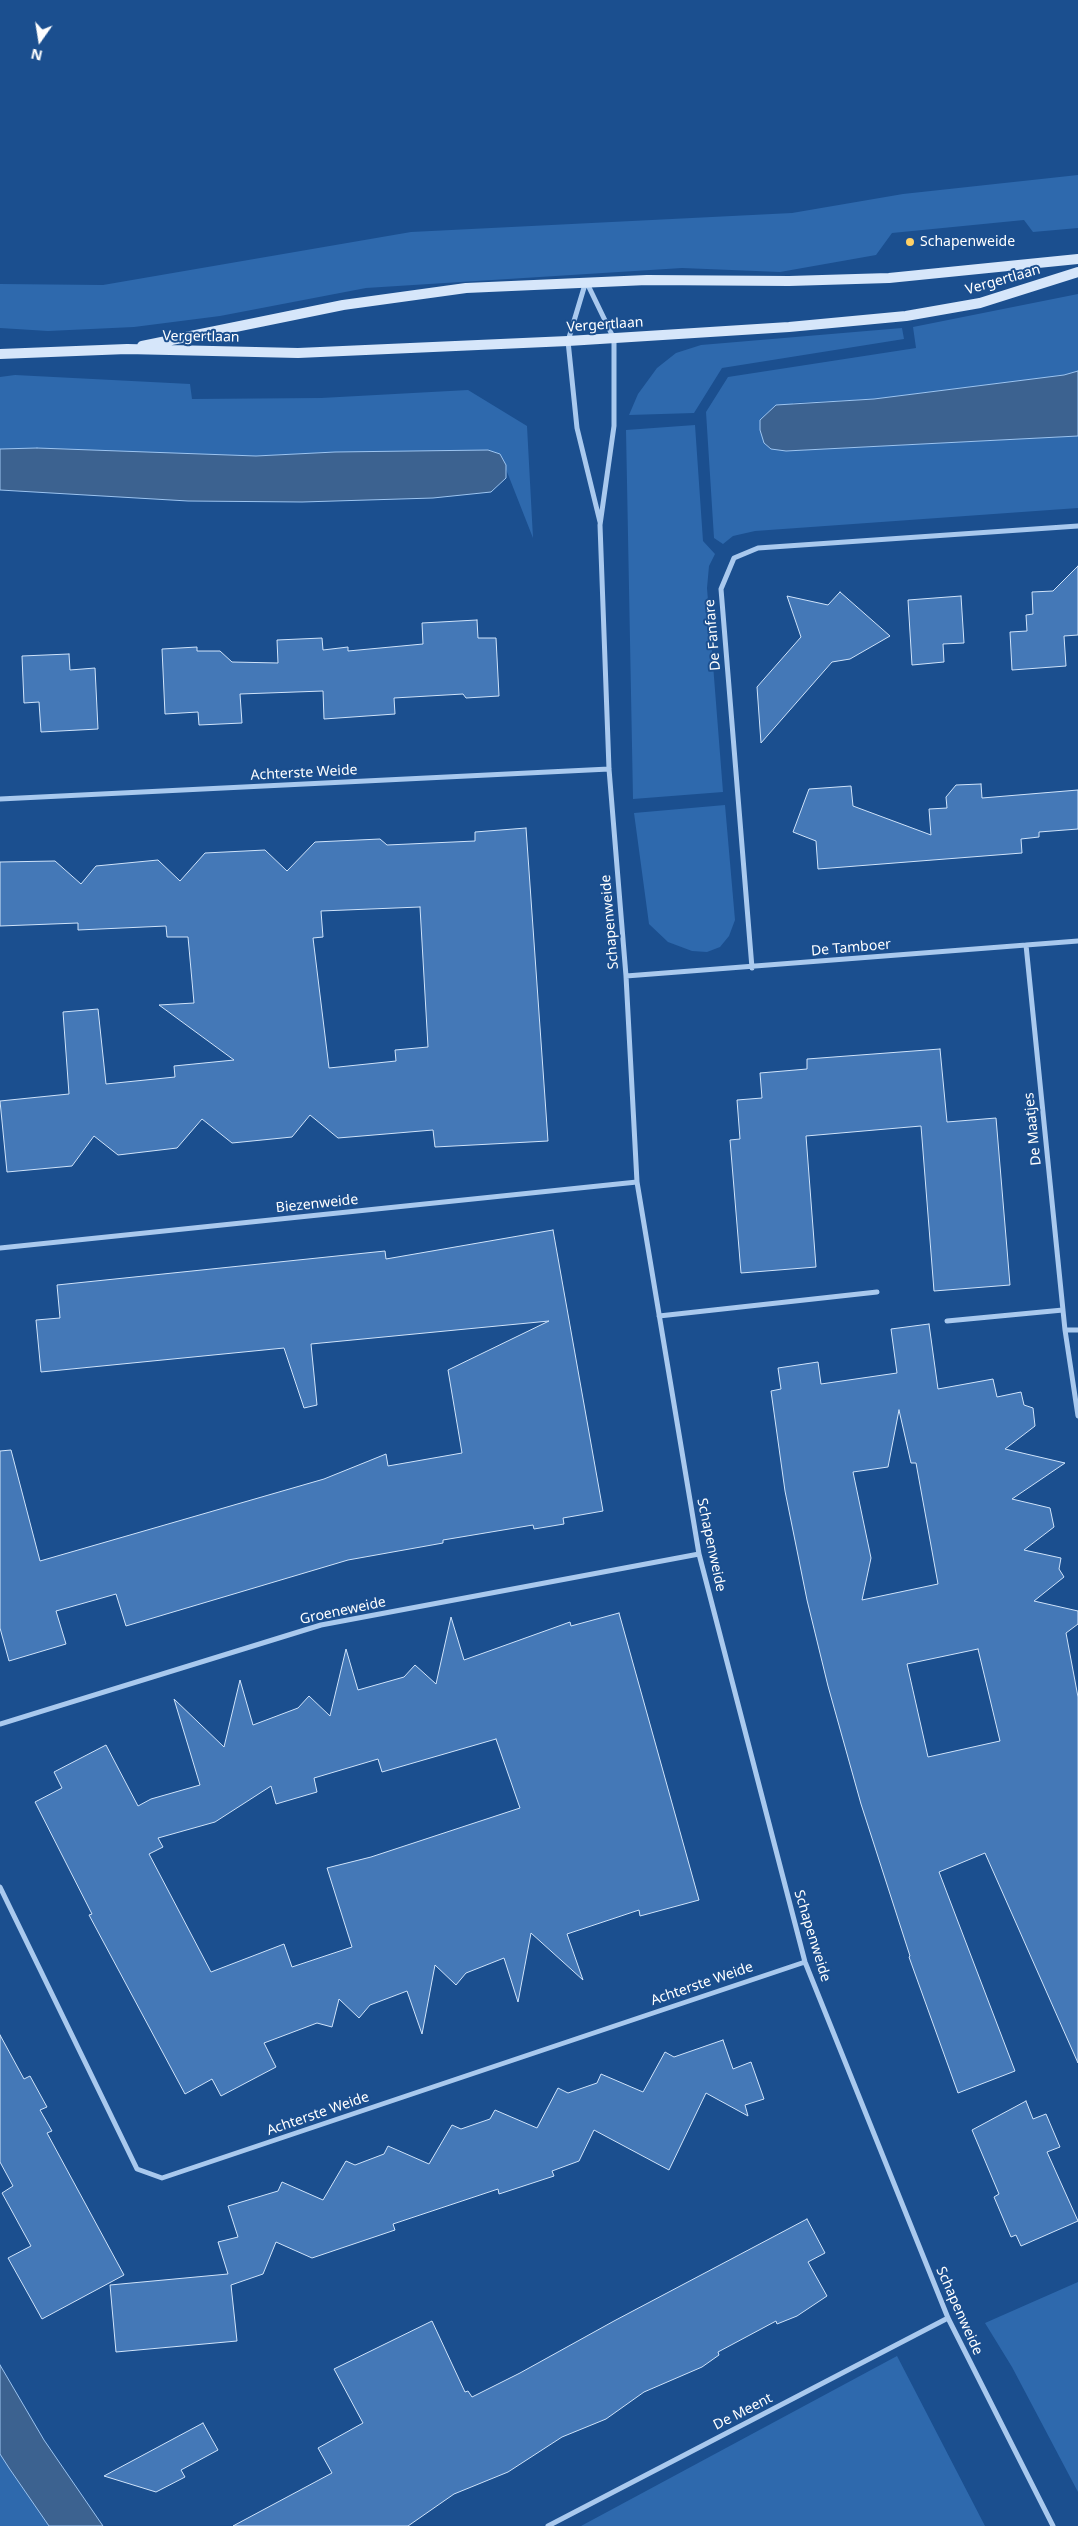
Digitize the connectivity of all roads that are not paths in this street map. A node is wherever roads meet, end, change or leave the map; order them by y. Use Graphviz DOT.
graph roads {
  1 [pos="1078,259"];
  2 [pos="1078,272"];
  3 [pos="586,281"];
  4 [pos="614,339"];
  5 [pos="568,341"];
  6 [pos="127,349"];
  7 [pos="0,354"];
  8 [pos="600,525"];
  9 [pos="1078,526"];
  10 [pos="609,770"];
  11 [pos="0,799"];
  12 [pos="1078,941"];
  13 [pos="1026,945"];
  14 [pos="752,968"];
  15 [pos="626,976"];
  16 [pos="637,1182"];
  17 [pos="0,1248"];
  18 [pos="877,1292"];
  19 [pos="1063,1310"];
  20 [pos="659,1316"];
  21 [pos="947,1321"];
  22 [pos="1065,1330"];
  23 [pos="1078,1330"];
  24 [pos="1078,1416"];
  25 [pos="699,1554"];
  26 [pos="0,1724"];
  27 [pos="0,1887"];
  28 [pos="805,1962"];
  29 [pos="948,2318"];
  30 [pos="548,2526"];
  31 [pos="1053,2526"];
  1 -- 3 [label="street, Vergertlaan"];
  2 -- 4 [label="street, Vergertlaan"];
  3 -- 4 [label="street, Schapenweide"];
  3 -- 5 [label="street, Schapenweide"];
  3 -- 6 [label="street, Vergertlaan"];
  4 -- 5 [label="street, Vergertlaan"];
  4 -- 8 [label="street, Schapenweide"];
  5 -- 6 [label="street, Vergertlaan"];
  5 -- 8 [label="street, Schapenweide"];
  6 -- 7 [label="street, Vergertlaan"];
  8 -- 10 [label="street, Schapenweide"];
  9 -- 14 [label="street, De Fanfare"];
  10 -- 11 [label="street, Achterste Weide"];
  10 -- 15 [label="street, Schapenweide"];
  12 -- 13 [label="street, De Tamboer"];
  13 -- 14 [label="street, De Tamboer"];
  13 -- 19 [label="street, De Maatjes"];
  14 -- 15 [label="street, De Tamboer"];
  15 -- 16 [label="street, Schapenweide"];
  16 -- 17 [label="street, Biezenweide"];
  16 -- 20 [label="street, Schapenweide"];
  18 -- 20 [label="street"];
  19 -- 21 [label="street"];
  19 -- 22 [label="street, De Maatjes"];
  20 -- 25 [label="street, Schapenweide"];
  22 -- 23 [label="street"];
  22 -- 24 [label="street, De Maatjes"];
  25 -- 26 [label="street, Groeneweide"];
  25 -- 28 [label="street, Schapenweide"];
  27 -- 28 [label="street, Achterste Weide"];
  28 -- 29 [label="street, Schapenweide"];
  29 -- 30 [label="street, De Meent"];
  29 -- 31 [label="street, Schapenweide"];
}
